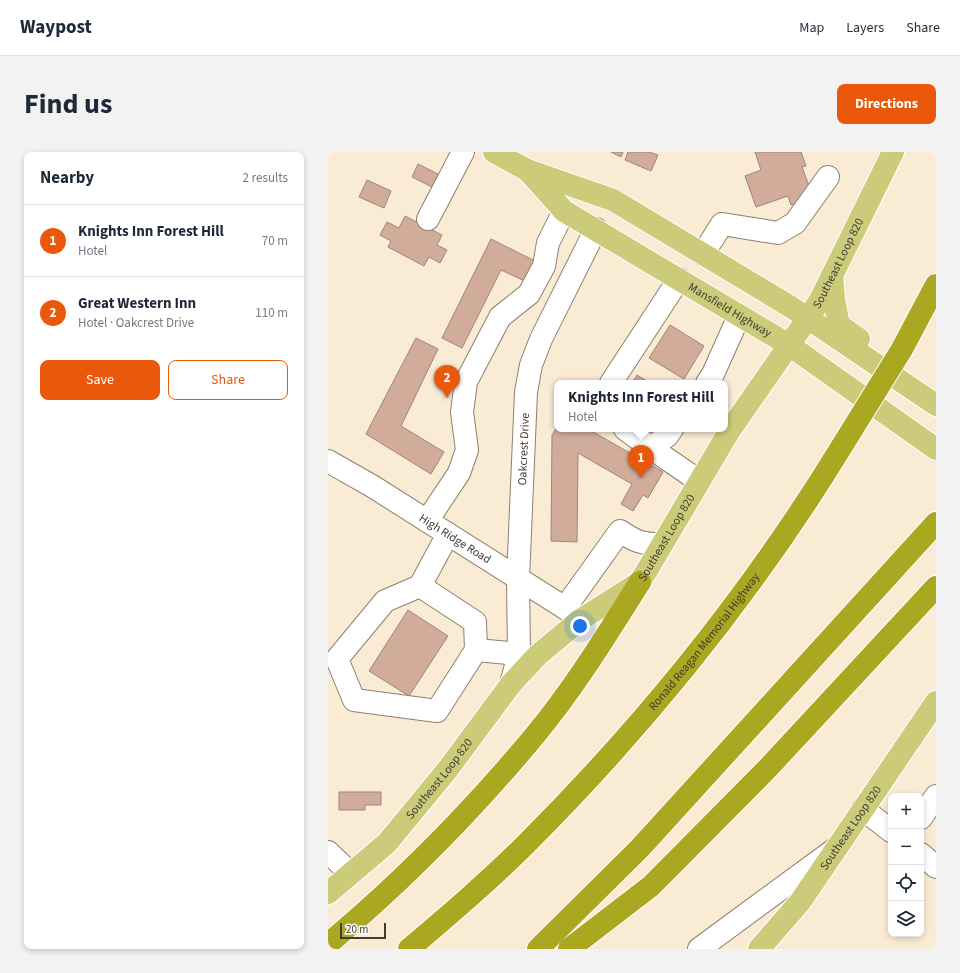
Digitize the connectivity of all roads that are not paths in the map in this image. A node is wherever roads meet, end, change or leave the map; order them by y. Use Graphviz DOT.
graph roads {
  1 [pos="463,152"];
  2 [pos="494,152"];
  3 [pos="893,152"];
  4 [pos="528,170"];
  5 [pos="828,177"];
  6 [pos="564,211"];
  7 [pos="428,219"];
  8 [pos="596,229"];
  9 [pos="703,254"];
  10 [pos="832,275"];
  11 [pos="679,279"];
  12 [pos="936,285"];
  13 [pos="739,316"];
  14 [pos="808,318"];
  15 [pos="789,345"];
  16 [pos="613,380"];
  17 [pos="708,380"];
  18 [pos="936,396"];
  19 [pos="936,405"];
  20 [pos="629,432"];
  21 [pos="670,432"];
  22 [pos="651,448"];
  23 [pos="936,449"];
  24 [pos="328,461"];
  25 [pos="699,481"];
  26 [pos="427,521"];
  27 [pos="936,523"];
  28 [pos="448,534"];
  29 [pos="662,544"];
  30 [pos="518,579"];
  31 [pos="640,582"];
  32 [pos="420,586"];
  33 [pos="936,587"];
  34 [pos="572,614"];
  35 [pos="476,650"];
  36 [pos="519,654"];
  37 [pos="511,684"];
  38 [pos="936,702"];
  39 [pos="936,796"];
  40 [pos="863,809"];
  41 [pos="924,814"];
  42 [pos="888,829"];
  43 [pos="838,847"];
  44 [pos="328,852"];
  45 [pos="924,856"];
  46 [pos="936,866"];
  47 [pos="350,873"];
  48 [pos="328,893"];
  49 [pos="328,944"];
  50 [pos="768,946"];
  51 [pos="409,949"];
  52 [pos="538,949"];
  53 [pos="569,949"];
  54 [pos="699,949"];
  1 -- 7 [label="street"];
  2 -- 4 [label="main road, Mansfield Highway"];
  3 -- 10 [label="main road, Southeast Loop 820"];
  4 -- 6 [label="main road, Mansfield Highway"];
  4 -- 9 [label="main road, Mansfield Highway"];
  5 -- 9 [label="street"];
  6 -- 8 [label="main road, Mansfield Highway"];
  6 -- 26 [label="street"];
  8 -- 11 [label="main road, Mansfield Highway"];
  8 -- 30 [label="street, Oakcrest Drive"];
  9 -- 14 [label="main road, Mansfield Highway"];
  10 -- 14 [label="main road, Southeast Loop 820"];
  10 -- 18 [label="main road"];
  11 -- 13 [label="main road, Mansfield Highway"];
  11 -- 16 [label="street"];
  12 -- 51 [label="highway, Ronald Reagan Memorial Highway, bridge"];
  13 -- 15 [label="main road, Mansfield Highway"];
  13 -- 17 [label="street"];
  14 -- 15 [label="main road, Southeast Loop 820"];
  14 -- 19 [label="main road, Mansfield Highway"];
  15 -- 23 [label="main road, Mansfield Highway"];
  15 -- 25 [label="main road, Southeast Loop 820"];
  20 -- 22 [label="street"];
  21 -- 22 [label="street"];
  22 -- 25 [label="street"];
  24 -- 26 [label="street, High Ridge Road"];
  25 -- 29 [label="main road, Southeast Loop 820"];
  26 -- 28 [label="street, High Ridge Road"];
  27 -- 52 [label="highway"];
  28 -- 30 [label="street, High Ridge Road"];
  28 -- 32 [label="street"];
  29 -- 31 [label="main road, Southeast Loop 820"];
  29 -- 34 [label="street"];
  30 -- 34 [label="street, High Ridge Road"];
  30 -- 36 [label="street, Oakcrest Drive"];
  31 -- 34 [label="main road, Southeast Loop 820"];
  31 -- 49 [label="highway"];
  32 -- 35 [label="street"];
  32 -- 35 [label="street"];
  33 -- 53 [label="highway"];
  34 -- 37 [label="main road, Southeast Loop 820"];
  35 -- 36 [label="street"];
  36 -- 37 [label="street, Oakcrest Drive"];
  37 -- 47 [label="main road, Southeast Loop 820"];
  38 -- 40 [label="main road, Southeast Loop 820"];
  39 -- 41 [label="street"];
  40 -- 42 [label="street"];
  40 -- 43 [label="main road, Southeast Loop 820"];
  43 -- 50 [label="main road, Southeast Loop 820"];
  43 -- 54 [label="street"];
  44 -- 47 [label="street"];
  45 -- 46 [label="street"];
  47 -- 48 [label="main road, Southeast Loop 820"];
}
